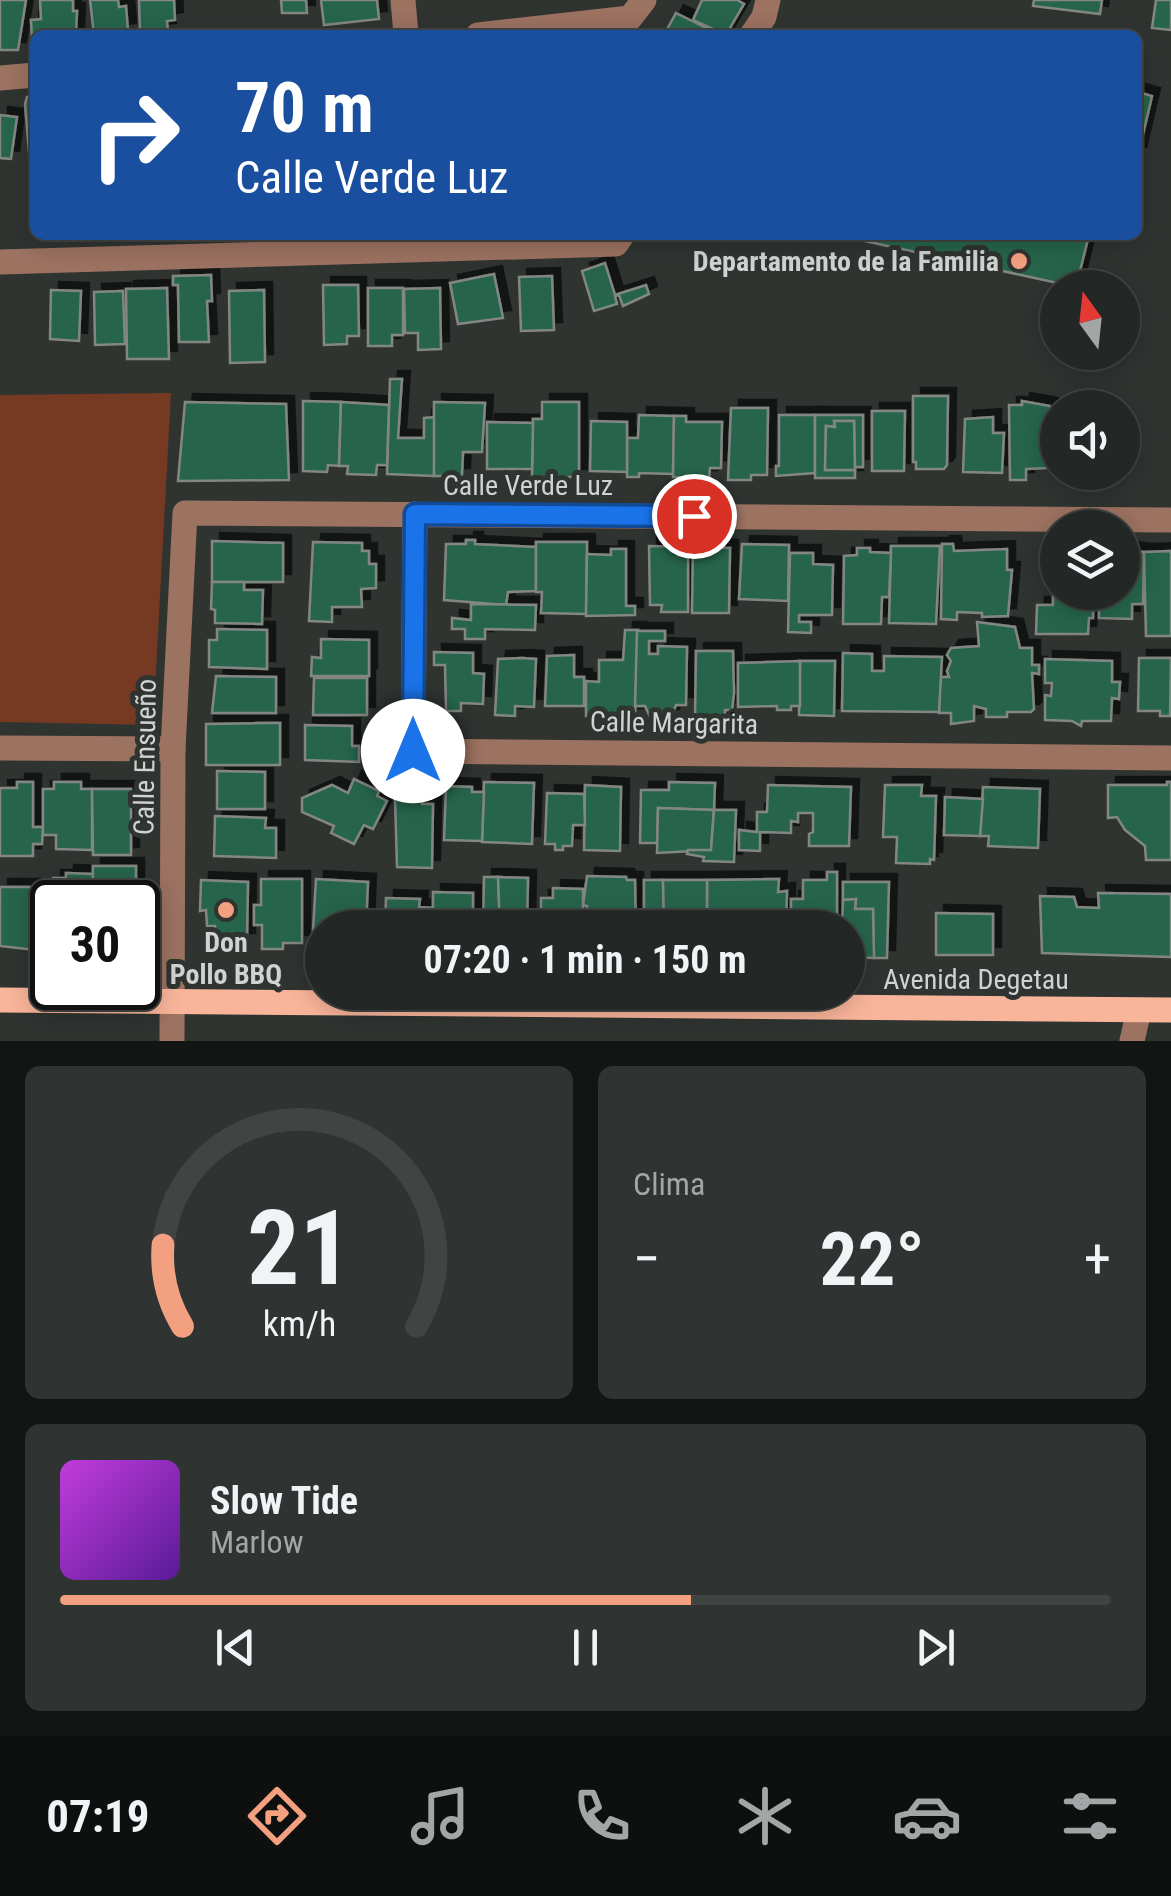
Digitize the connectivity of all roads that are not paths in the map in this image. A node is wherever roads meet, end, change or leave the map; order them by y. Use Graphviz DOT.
graph roads {
  1 [pos="403,0"];
  2 [pos="768,0"];
  3 [pos="637,9"];
  4 [pos="406,30"];
  5 [pos="509,30"];
  6 [pos="755,30"];
  7 [pos="30,75"];
  8 [pos="0,78"];
  9 [pos="619,240"];
  10 [pos="0,262"];
  11 [pos="186,514"];
  12 [pos="415,514"];
  13 [pos="1171,520"];
  14 [pos="0,748"];
  15 [pos="173,749"];
  16 [pos="1171,758"];
  17 [pos="0,1000"];
  18 [pos="172,1002"];
  19 [pos="1139,1010"];
  20 [pos="1171,1010"];
  21 [pos="172,1041"];
  22 [pos="1132,1041"];
  1 -- 4 [label="street"];
  2 -- 6 [label="street"];
  3 -- 5 [label="street"];
  7 -- 8 [label="street"];
  9 -- 10 [label="street"];
  11 -- 12 [label="street, Calle Verde Luz"];
  11 -- 15 [label="street, Calle Ensueño"];
  12 -- 13 [label="street, Calle Verde Luz"];
  12 -- 16 [label="street, Calle Margarita"];
  14 -- 15 [label="street"];
  15 -- 18 [label="street, Calle Ensueño"];
  17 -- 18 [label="main road, Avenida Degetau"];
  18 -- 19 [label="main road, Avenida Degetau"];
  18 -- 21 [label="street, Calle Ensueño"];
  19 -- 20 [label="main road, Avenida Degetau"];
  19 -- 22 [label="street"];
}
